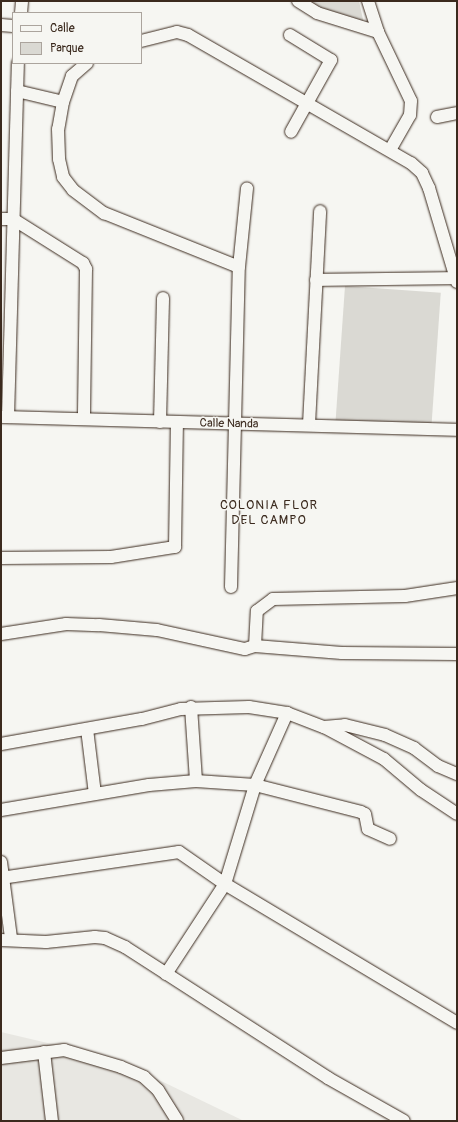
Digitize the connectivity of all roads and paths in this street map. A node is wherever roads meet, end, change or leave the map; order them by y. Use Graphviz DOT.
graph roads {
  1 [pos="22,1"];
  2 [pos="298,1"];
  3 [pos="368,1"];
  4 [pos="21,12"];
  5 [pos="1,25"];
  6 [pos="12,26"];
  7 [pos="378,32"];
  8 [pos="290,35"];
  9 [pos="142,41"];
  10 [pos="18,64"];
  11 [pos="86,64"];
  12 [pos="17,91"];
  13 [pos="62,102"];
  14 [pos="308,103"];
  15 [pos="457,113"];
  16 [pos="437,117"];
  17 [pos="291,132"];
  18 [pos="390,150"];
  19 [pos="247,188"];
  20 [pos="320,211"];
  21 [pos="7,219"];
  22 [pos="239,267"];
  23 [pos="316,280"];
  24 [pos="456,280"];
  25 [pos="163,298"];
  26 [pos="4,417"];
  27 [pos="84,420"];
  28 [pos="160,422"];
  29 [pos="177,422"];
  30 [pos="237,424"];
  31 [pos="309,424"];
  32 [pos="457,430"];
  33 [pos="1,558"];
  34 [pos="231,587"];
  35 [pos="457,588"];
  36 [pos="1,634"];
  37 [pos="255,646"];
  38 [pos="457,654"];
  39 [pos="191,707"];
  40 [pos="287,713"];
  41 [pos="324,727"];
  42 [pos="87,729"];
  43 [pos="1,744"];
  44 [pos="457,774"];
  45 [pos="196,781"];
  46 [pos="255,785"];
  47 [pos="95,794"];
  48 [pos="1,810"];
  49 [pos="457,814"];
  50 [pos="390,839"];
  51 [pos="1,862"];
  52 [pos="2,878"];
  53 [pos="226,884"];
  54 [pos="6,939"];
  55 [pos="166,974"];
  56 [pos="457,1023"];
  57 [pos="44,1052"];
  58 [pos="1,1058"];
  59 [pos="52,1121"];
  60 [pos="177,1121"];
  61 [pos="404,1121"];
  1 -- 4 [label="street"];
  2 -- 7 [label="street"];
  3 -- 7 [label="street"];
  5 -- 6 [label="street"];
  7 -- 18 [label="street"];
  8 -- 14 [label="street"];
  9 -- 14 [label="street"];
  10 -- 12 [label="street"];
  11 -- 13 [label="street"];
  12 -- 13 [label="street"];
  12 -- 21 [label="street"];
  13 -- 22 [label="street"];
  14 -- 17 [label="street"];
  14 -- 18 [label="street"];
  15 -- 16 [label="street"];
  18 -- 24 [label="street"];
  19 -- 22 [label="street"];
  20 -- 23 [label="street"];
  21 -- 26 [label="street"];
  21 -- 27 [label="street"];
  22 -- 30 [label="street"];
  23 -- 24 [label="street"];
  23 -- 31 [label="street"];
  25 -- 28 [label="street"];
  26 -- 27 [label="street, Calle Nanda"];
  27 -- 28 [label="street, Calle Nanda"];
  28 -- 29 [label="street, Calle Nanda"];
  29 -- 30 [label="street, Calle Nanda"];
  29 -- 33 [label="street"];
  30 -- 31 [label="street, Calle Nanda"];
  30 -- 34 [label="street"];
  31 -- 32 [label="street, Calle Nanda"];
  35 -- 37 [label="street"];
  36 -- 37 [label="street"];
  37 -- 38 [label="street"];
  39 -- 40 [label="street"];
  39 -- 42 [label="street"];
  39 -- 45 [label="street"];
  40 -- 41 [label="street"];
  40 -- 46 [label="street"];
  41 -- 44 [label="street"];
  41 -- 49 [label="street"];
  42 -- 43 [label="street"];
  42 -- 47 [label="street"];
  45 -- 46 [label="street"];
  45 -- 47 [label="street"];
  46 -- 50 [label="street"];
  46 -- 53 [label="street"];
  47 -- 48 [label="street"];
  51 -- 52 [label="street"];
  52 -- 53 [label="street"];
  52 -- 54 [label="street"];
  53 -- 55 [label="street"];
  53 -- 56 [label="street"];
  54 -- 55 [label="street"];
  55 -- 61 [label="street"];
  57 -- 58 [label="street"];
  57 -- 59 [label="street"];
  57 -- 60 [label="street"];
}
